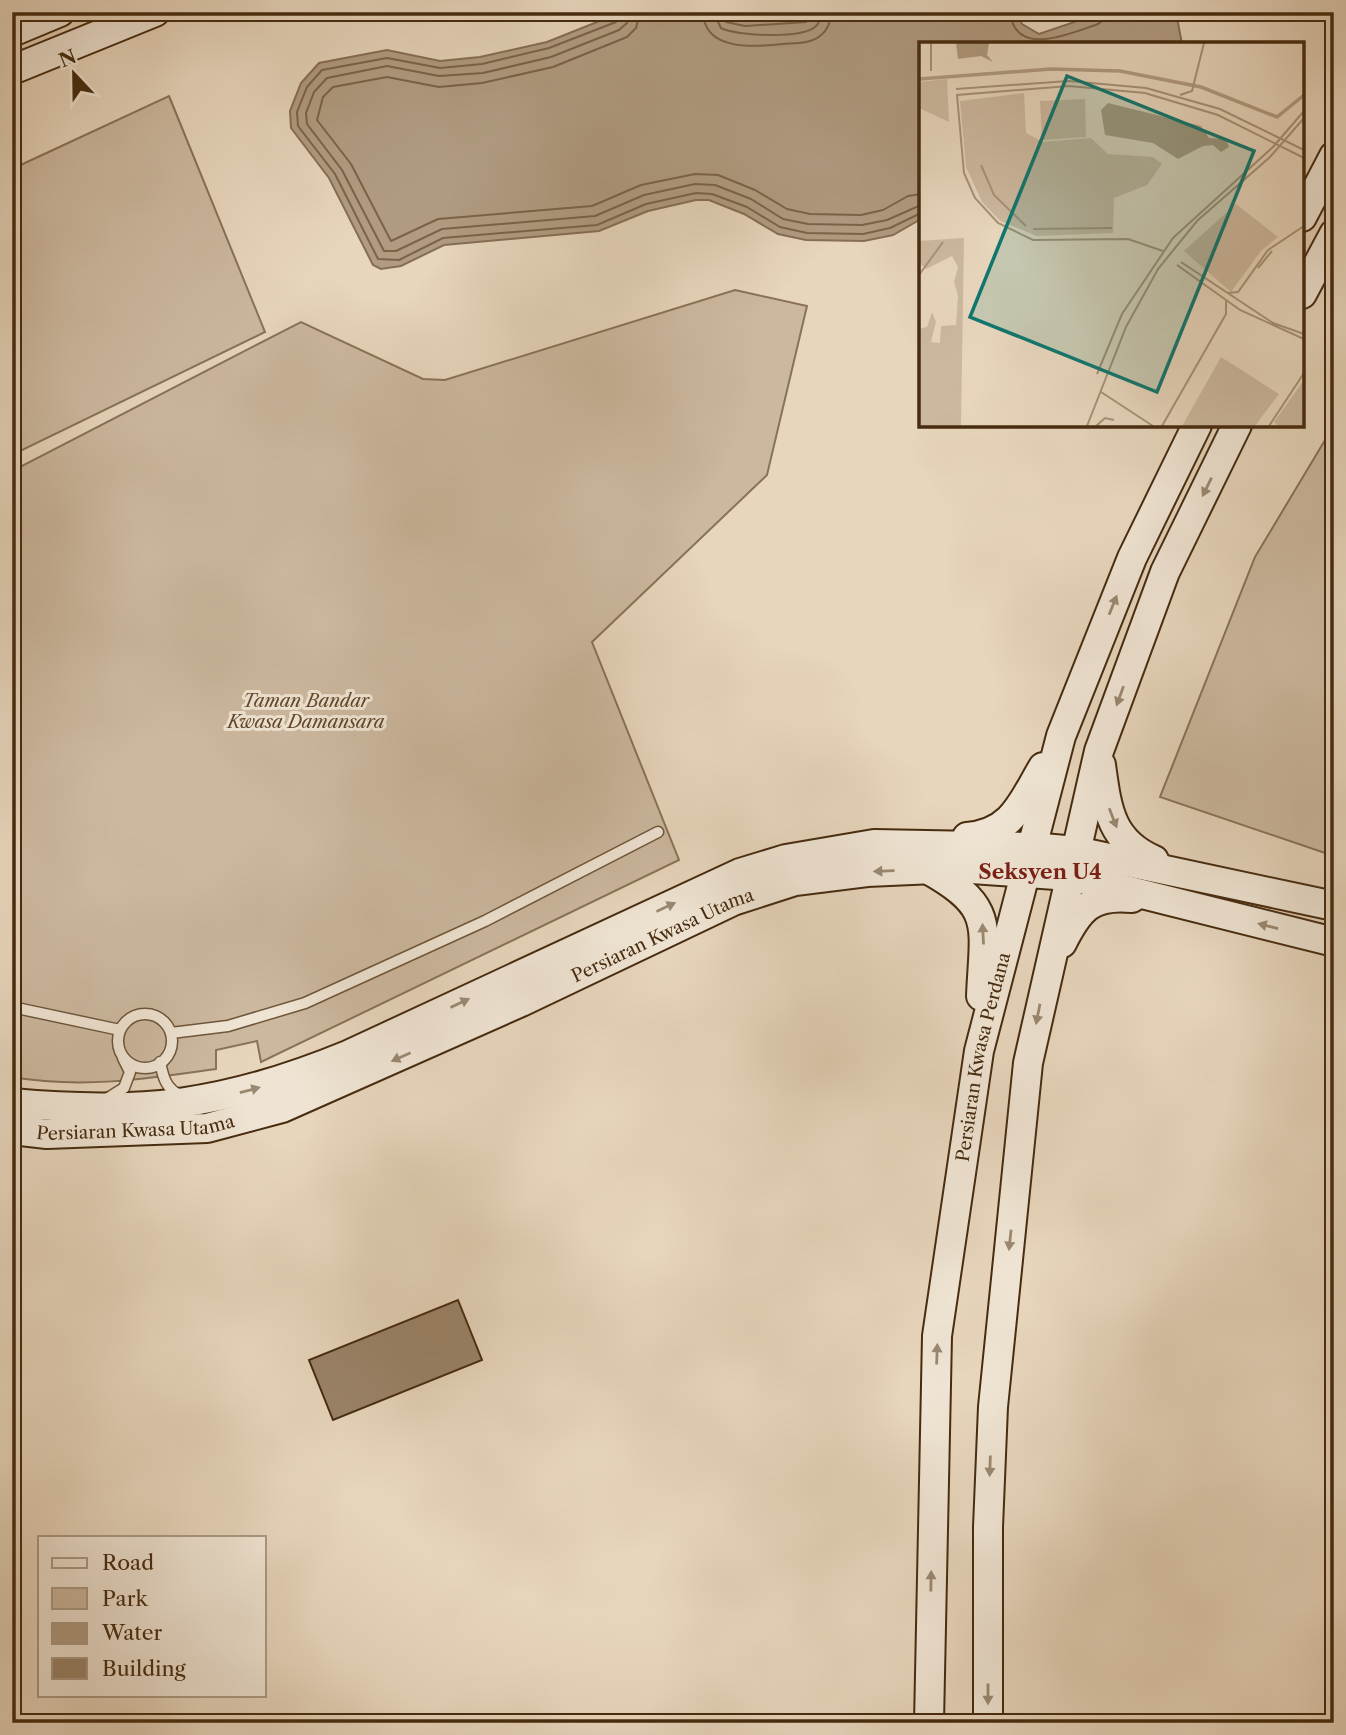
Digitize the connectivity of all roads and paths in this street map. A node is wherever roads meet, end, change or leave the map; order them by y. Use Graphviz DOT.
graph roads {
  1 [pos="60,12"];
  2 [pos="155,12"];
  3 [pos="12,32"];
  4 [pos="12,70"];
  5 [pos="1334,156"];
  6 [pos="1304,212"];
  7 [pos="1334,234"];
  8 [pos="1304,290"];
  9 [pos="1197,427"];
  10 [pos="1236,427"];
  11 [pos="1060,736"];
  12 [pos="1099,751"];
  13 [pos="658,832"];
  14 [pos="874,844"];
  15 [pos="1029,859"];
  16 [pos="1073,864"];
  17 [pos="927,869"];
  18 [pos="1180,871"];
  19 [pos="1170,901"];
  20 [pos="1334,906"];
  21 [pos="1334,943"];
  22 [pos="1047,972"];
  23 [pos="12,1007"];
  24 [pos="120,1030"];
  25 [pos="171,1033"];
  26 [pos="979,1051"];
  27 [pos="123,1057"];
  28 [pos="160,1062"];
  29 [pos="198,1103"];
  30 [pos="12,1104"];
  31 [pos="63,1108"];
  32 [pos="12,1130"];
  33 [pos="930,1634"];
  34 [pos="929,1723"];
  35 [pos="946,1723"];
  36 [pos="988,1723"];
  1 -- 3 [label="main road"];
  2 -- 4 [label="main road"];
  5 -- 6 [label="main road"];
  7 -- 8 [label="main road"];
  11 -- 9 [label="main road, Persiaran Kwasa Perdana, one-way"];
  10 -- 12 [label="main road, one-way"];
  11 -- 14 [label="main road"];
  11 -- 15 [label="main road, Persiaran Kwasa Perdana"];
  12 -- 16 [label="main road"];
  12 -- 18 [label="main road, one-way"];
  13 -- 25 [label="lane"];
  14 -- 15 [label="main road, Persiaran Kwasa Utama"];
  29 -- 14 [label="main road, Persiaran Kwasa Utama, one-way"];
  15 -- 16 [label="main road, Persiaran Kwasa Utama"];
  15 -- 17 [label="main road, Persiaran Kwasa Utama"];
  15 -- 26 [label="main road, Persiaran Kwasa Perdana"];
  16 -- 18 [label="main road, Persiaran Kwasa Utama"];
  16 -- 19 [label="main road, Persiaran Kwasa Utama"];
  16 -- 22 [label="main road"];
  26 -- 17 [label="main road, one-way"];
  17 -- 32 [label="main road, Persiaran Kwasa Utama, one-way"];
  18 -- 20 [label="main road, Persiaran Kwasa Utama"];
  21 -- 19 [label="main road, Persiaran Kwasa Utama, one-way"];
  19 -- 22 [label="main road"];
  22 -- 36 [label="main road, one-way"];
  23 -- 24 [label="lane"];
  24 -- 25 [label="lane"];
  24 -- 27 [label="lane"];
  25 -- 28 [label="lane"];
  33 -- 26 [label="main road, Persiaran Kwasa Perdana, one-way"];
  27 -- 28 [label="lane"];
  27 -- 31 [label="lane"];
  28 -- 29 [label="lane"];
  29 -- 31 [label="main road, Persiaran Kwasa Utama"];
  30 -- 31 [label="main road, Persiaran Kwasa Utama"];
  33 -- 34 [label="main road, Persiaran Kwasa Perdana"];
  33 -- 35 [label="main road"];
}
